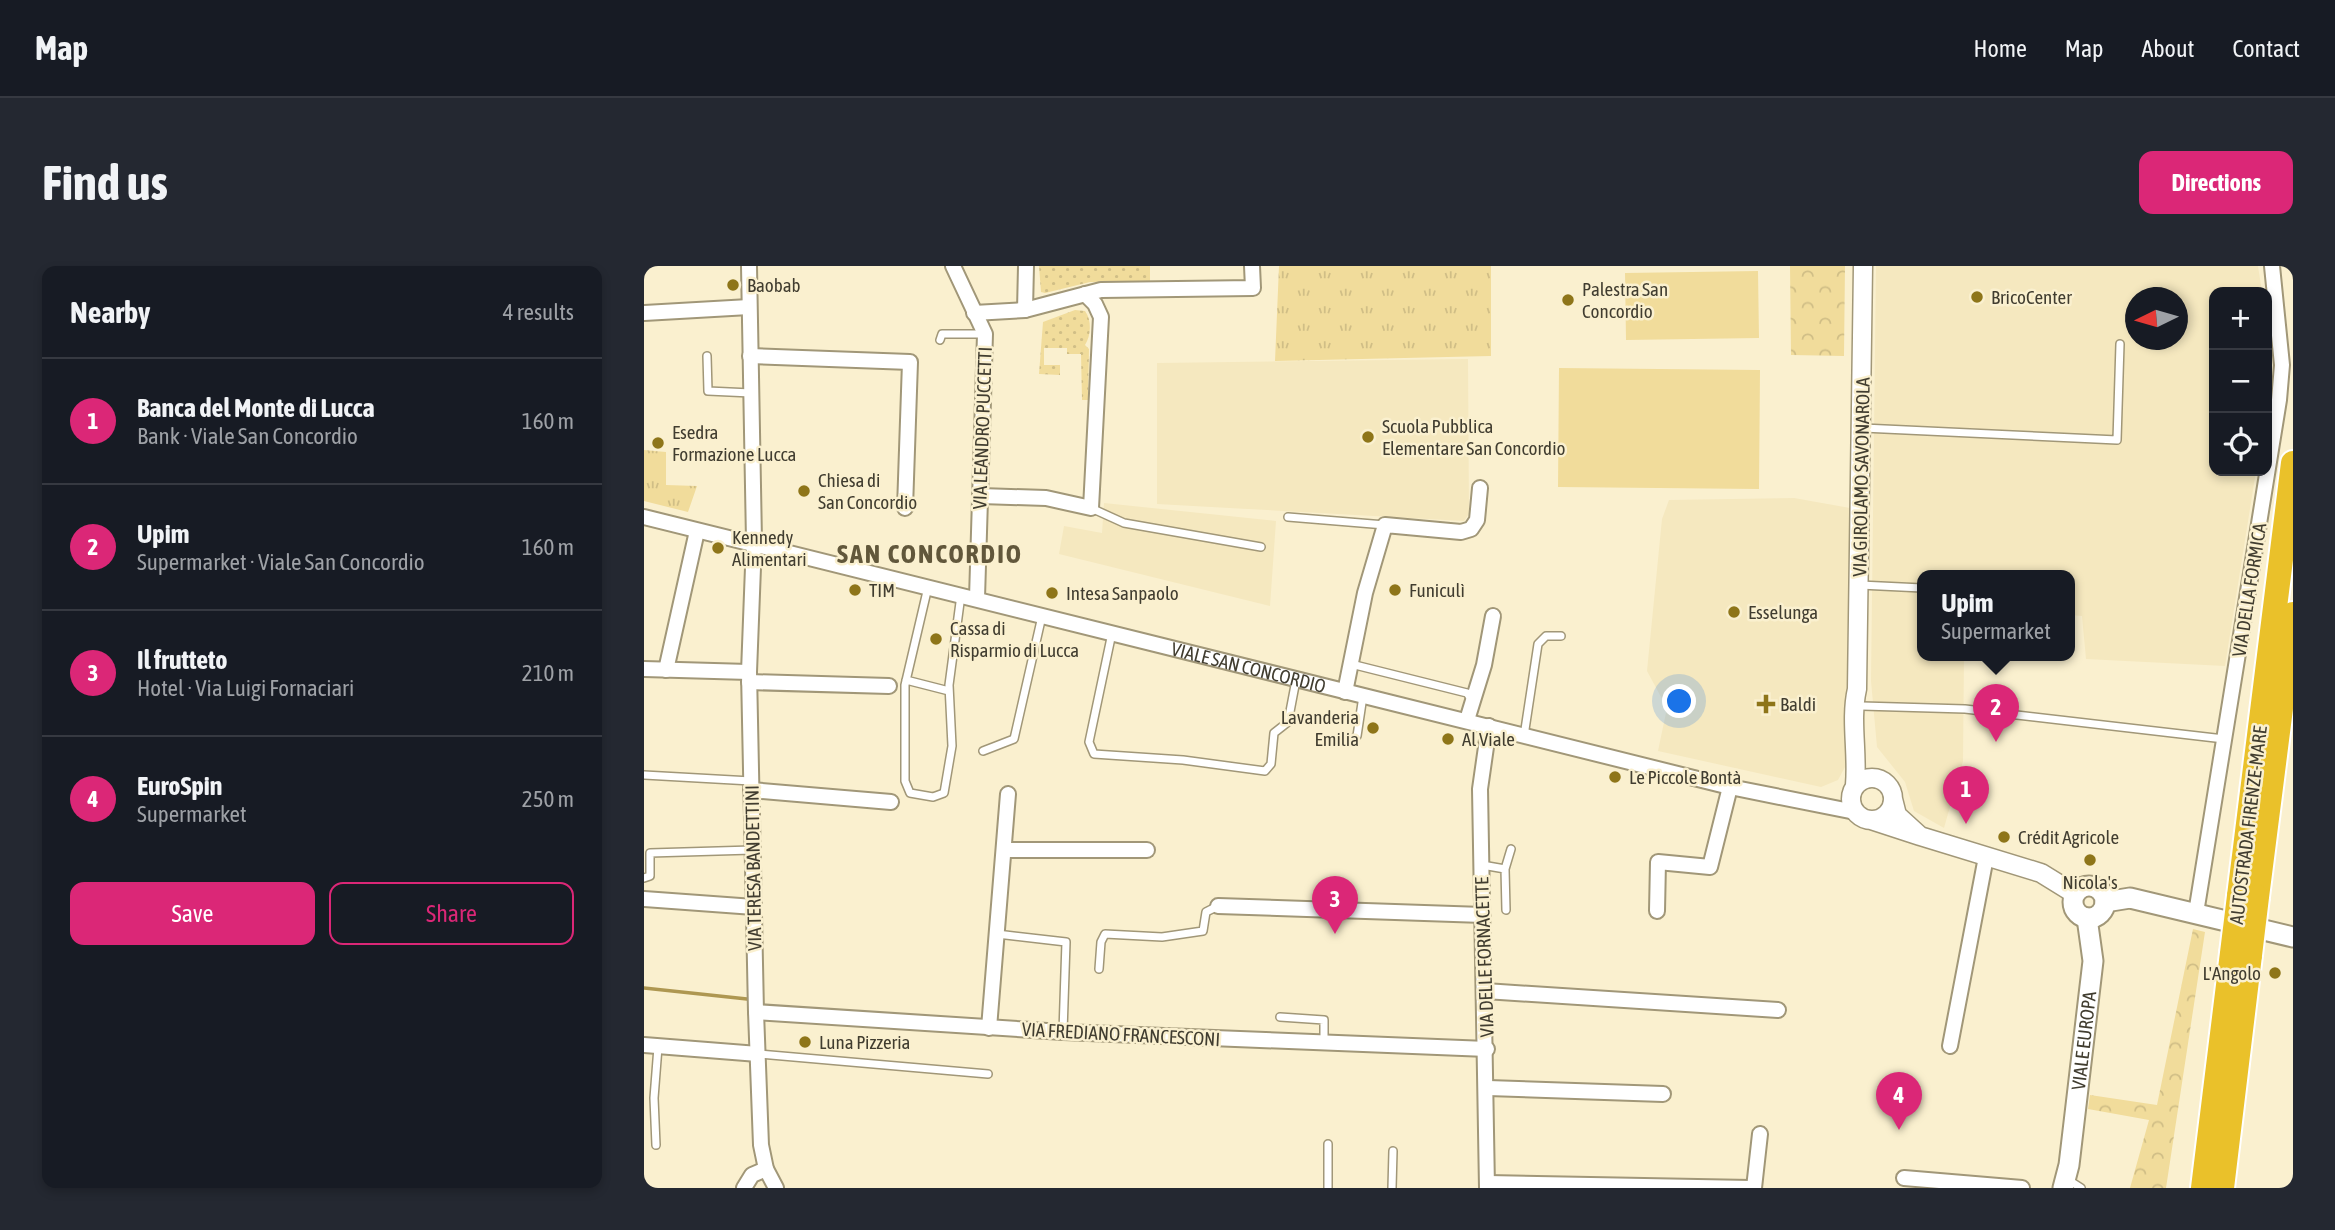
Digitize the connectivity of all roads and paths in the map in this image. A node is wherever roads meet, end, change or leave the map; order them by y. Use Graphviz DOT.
graph roads {
  1 [pos="748,266"];
  2 [pos="953,266"];
  3 [pos="1026,266"];
  4 [pos="1252,266"];
  5 [pos="1863,266"];
  6 [pos="2272,266"];
  7 [pos="1085,293"];
  8 [pos="749,307"];
  9 [pos="1025,310"];
  10 [pos="644,313"];
  11 [pos="974,313"];
  12 [pos="985,334"];
  13 [pos="940,340"];
  14 [pos="2120,344"];
  15 [pos="707,356"];
  16 [pos="750,356"];
  17 [pos="751,393"];
  18 [pos="1862,428"];
  19 [pos="2293,463"];
  20 [pos="1480,488"];
  21 [pos="981,496"];
  22 [pos="905,508"];
  23 [pos="1091,508"];
  24 [pos="644,517"];
  25 [pos="1288,517"];
  26 [pos="1385,525"];
  27 [pos="697,531"];
  28 [pos="754,545"];
  29 [pos="1261,547"];
  30 [pos="1859,585"];
  31 [pos="928,587"];
  32 [pos="1917,588"];
  33 [pos="961,594"];
  34 [pos="976,598"];
  35 [pos="2293,614"];
  36 [pos="1042,615"];
  37 [pos="1493,616"];
  38 [pos="1112,633"];
  39 [pos="1561,636"];
  40 [pos="1350,664"];
  41 [pos="644,669"];
  42 [pos="666,670"];
  43 [pos="749,677"];
  44 [pos="906,680"];
  45 [pos="1296,680"];
  46 [pos="889,686"];
  47 [pos="949,691"];
  48 [pos="1345,692"];
  49 [pos="1363,696"];
  50 [pos="1860,697"];
  51 [pos="1471,699"];
  52 [pos="1467,720"];
  53 [pos="1489,726"];
  54 [pos="1524,736"];
  55 [pos="1332,740"];
  56 [pos="2224,740"];
  57 [pos="983,751"];
  58 [pos="644,775"];
  59 [pos="1874,778"];
  60 [pos="751,785"];
  61 [pos="1856,785"];
  62 [pos="1730,787"];
  63 [pos="1008,794"];
  64 [pos="1893,799"];
  65 [pos="891,802"];
  66 [pos="1863,816"];
  67 [pos="1920,836"];
  68 [pos="1511,849"];
  69 [pos="752,850"];
  70 [pos="1005,850"];
  71 [pos="1147,850"];
  72 [pos="1986,857"];
  73 [pos="1482,865"];
  74 [pos="1505,869"];
  75 [pos="644,878"];
  76 [pos="2075,894"];
  77 [pos="2248,896"];
  78 [pos="644,899"];
  79 [pos="2105,902"];
  80 [pos="1218,906"];
  81 [pos="754,907"];
  82 [pos="1506,910"];
  83 [pos="1657,911"];
  84 [pos="2196,913"];
  85 [pos="1483,915"];
  86 [pos="2087,918"];
  87 [pos="997,934"];
  88 [pos="2293,937"];
  89 [pos="2241,954"];
  90 [pos="1099,969"];
  91 [pos="1485,991"];
  92 [pos="1778,1010"];
  93 [pos="756,1012"];
  94 [pos="1280,1017"];
  95 [pos="989,1028"];
  96 [pos="1063,1032"];
  97 [pos="1324,1043"];
  98 [pos="651,1046"];
  99 [pos="1950,1046"];
  100 [pos="1487,1049"];
  101 [pos="758,1054"];
  102 [pos="989,1074"];
  103 [pos="1488,1088"];
  104 [pos="1663,1094"];
  105 [pos="1760,1134"];
  106 [pos="1328,1144"];
  107 [pos="656,1145"];
  108 [pos="1393,1151"];
  109 [pos="766,1169"];
  110 [pos="1904,1178"];
  111 [pos="2070,1182"];
  112 [pos="1488,1186"];
  113 [pos="744,1188"];
  114 [pos="775,1188"];
  115 [pos="1328,1188"];
  116 [pos="1392,1188"];
  117 [pos="1753,1188"];
  118 [pos="2022,1188"];
  119 [pos="2203,1188"];
  120 [pos="2222,1188"];
  1 -- 8 [label="street, VIA TERESA BANDETTINI"];
  2 -- 11 [label="street, VIA LEANDRO PUCCETTI"];
  3 -- 9 [label="street"];
  4 -- 7 [label="street"];
  5 -- 18 [label="street, VIA GIROLAMO SAVONAROLA"];
  6 -- 56 [label="street, VIA DELLA FORMICA"];
  7 -- 9 [label="street"];
  7 -- 23 [label="street"];
  8 -- 10 [label="street"];
  8 -- 16 [label="street, VIA TERESA BANDETTINI"];
  9 -- 11 [label="street"];
  11 -- 12 [label="street, VIA LEANDRO PUCCETTI"];
  12 -- 13 [label="lane"];
  12 -- 21 [label="street, VIA LEANDRO PUCCETTI"];
  14 -- 18 [label="lane"];
  15 -- 17 [label="lane"];
  16 -- 17 [label="street, VIA TERESA BANDETTINI"];
  16 -- 22 [label="street"];
  17 -- 28 [label="street, VIA TERESA BANDETTINI"];
  18 -- 30 [label="street, VIA GIROLAMO SAVONAROLA"];
  19 -- 77 [label="highway, AUTOSTRADA FIRENZE-MARE"];
  20 -- 26 [label="street"];
  21 -- 23 [label="street"];
  21 -- 34 [label="street, VIA LEANDRO PUCCETTI"];
  23 -- 29 [label="lane"];
  24 -- 27 [label="street, VIALE SAN CONCORDIO"];
  25 -- 26 [label="lane"];
  26 -- 40 [label="street"];
  27 -- 28 [label="street, VIALE SAN CONCORDIO"];
  27 -- 42 [label="street"];
  28 -- 31 [label="street, VIALE SAN CONCORDIO"];
  28 -- 43 [label="street, VIA TERESA BANDETTINI"];
  30 -- 32 [label="lane"];
  30 -- 50 [label="street, VIA GIROLAMO SAVONAROLA"];
  31 -- 33 [label="street, VIALE SAN CONCORDIO"];
  31 -- 44 [label="lane"];
  33 -- 34 [label="street, VIALE SAN CONCORDIO"];
  33 -- 47 [label="lane"];
  34 -- 36 [label="street, VIALE SAN CONCORDIO"];
  35 -- 77 [label="highway, AUTOSTRADA FIRENZE-MARE"];
  36 -- 38 [label="street, VIALE SAN CONCORDIO"];
  36 -- 57 [label="lane"];
  37 -- 51 [label="street"];
  38 -- 45 [label="street, VIALE SAN CONCORDIO"];
  38 -- 45 [label="lane"];
  39 -- 54 [label="lane"];
  40 -- 48 [label="street"];
  40 -- 51 [label="lane"];
  41 -- 42 [label="street"];
  42 -- 43 [label="street"];
  43 -- 46 [label="street"];
  43 -- 60 [label="street, VIA TERESA BANDETTINI"];
  44 -- 47 [label="lane"];
  44 -- 47 [label="lane"];
  45 -- 48 [label="street, VIALE SAN CONCORDIO"];
  48 -- 49 [label="street, VIALE SAN CONCORDIO"];
  49 -- 52 [label="street, VIALE SAN CONCORDIO"];
  49 -- 55 [label="lane"];
  50 -- 56 [label="lane"];
  50 -- 59 [label="street, VIA GIROLAMO SAVONAROLA"];
  50 -- 61 [label="street, VIA GIROLAMO SAVONAROLA"];
  51 -- 52 [label="street"];
  52 -- 53 [label="street, VIALE SAN CONCORDIO"];
  53 -- 54 [label="street, VIALE SAN CONCORDIO"];
  53 -- 73 [label="street, VIA DELLE FORNACETTE"];
  54 -- 62 [label="street, VIALE SAN CONCORDIO"];
  56 -- 84 [label="street, VIA DELLA FORMICA"];
  58 -- 60 [label="lane"];
  59 -- 61 [label="street"];
  59 -- 64 [label="street, VIALE SAN CONCORDIO"];
  60 -- 65 [label="street"];
  60 -- 69 [label="street, VIA TERESA BANDETTINI"];
  61 -- 66 [label="street"];
  62 -- 66 [label="street, VIALE SAN CONCORDIO"];
  62 -- 83 [label="street"];
  63 -- 70 [label="street"];
  64 -- 66 [label="street"];
  64 -- 67 [label="street, VIALE SAN CONCORDIO"];
  66 -- 67 [label="street, VIALE SAN CONCORDIO"];
  67 -- 72 [label="street, VIALE SAN CONCORDIO"];
  68 -- 74 [label="lane"];
  69 -- 75 [label="lane"];
  69 -- 81 [label="street, VIA TERESA BANDETTINI"];
  70 -- 71 [label="street"];
  70 -- 87 [label="street"];
  72 -- 76 [label="street, VIALE SAN CONCORDIO"];
  72 -- 99 [label="street"];
  73 -- 74 [label="lane"];
  73 -- 85 [label="street, VIA DELLE FORNACETTE"];
  74 -- 82 [label="lane"];
  76 -- 79 [label="main road, VIALE SAN CONCORDIO"];
  76 -- 86 [label="main road"];
  77 -- 89 [label="highway, AUTOSTRADA FIRENZE-MARE, bridge"];
  78 -- 81 [label="street"];
  79 -- 84 [label="main road, VIALE SAN CONCORDIO"];
  79 -- 86 [label="main road"];
  80 -- 85 [label="street"];
  80 -- 90 [label="lane"];
  81 -- 93 [label="street, VIA TERESA BANDETTINI"];
  84 -- 88 [label="main road, VIALE SAN CONCORDIO"];
  85 -- 91 [label="street, VIA DELLE FORNACETTE"];
  86 -- 111 [label="main road, VIALE EUROPA"];
  87 -- 95 [label="street"];
  87 -- 96 [label="lane"];
  89 -- 119 [label="highway, AUTOSTRADA FIRENZE-MARE"];
  89 -- 120 [label="highway, AUTOSTRADA FIRENZE-MARE"];
  91 -- 92 [label="street"];
  91 -- 100 [label="street, VIA DELLE FORNACETTE"];
  93 -- 95 [label="street, VIA FREDIANO FRANCESCONI"];
  93 -- 101 [label="street, VIA TERESA BANDETTINI"];
  94 -- 97 [label="lane"];
  95 -- 96 [label="street, VIA FREDIANO FRANCESCONI"];
  96 -- 97 [label="street, VIA FREDIANO FRANCESCONI"];
  97 -- 100 [label="street, VIA FREDIANO FRANCESCONI"];
  98 -- 101 [label="street"];
  98 -- 107 [label="lane"];
  100 -- 103 [label="street, VIA DELLE FORNACETTE"];
  101 -- 102 [label="lane"];
  101 -- 109 [label="street, VIA TERESA BANDETTINI"];
  103 -- 104 [label="street"];
  103 -- 112 [label="street, VIA DELLE FORNACETTE"];
  105 -- 117 [label="street"];
  106 -- 115 [label="lane"];
  108 -- 116 [label="lane"];
  109 -- 113 [label="street"];
  109 -- 114 [label="street, VIA TERESA BANDETTINI"];
  110 -- 118 [label="street"];
  112 -- 117 [label="street"];
}
